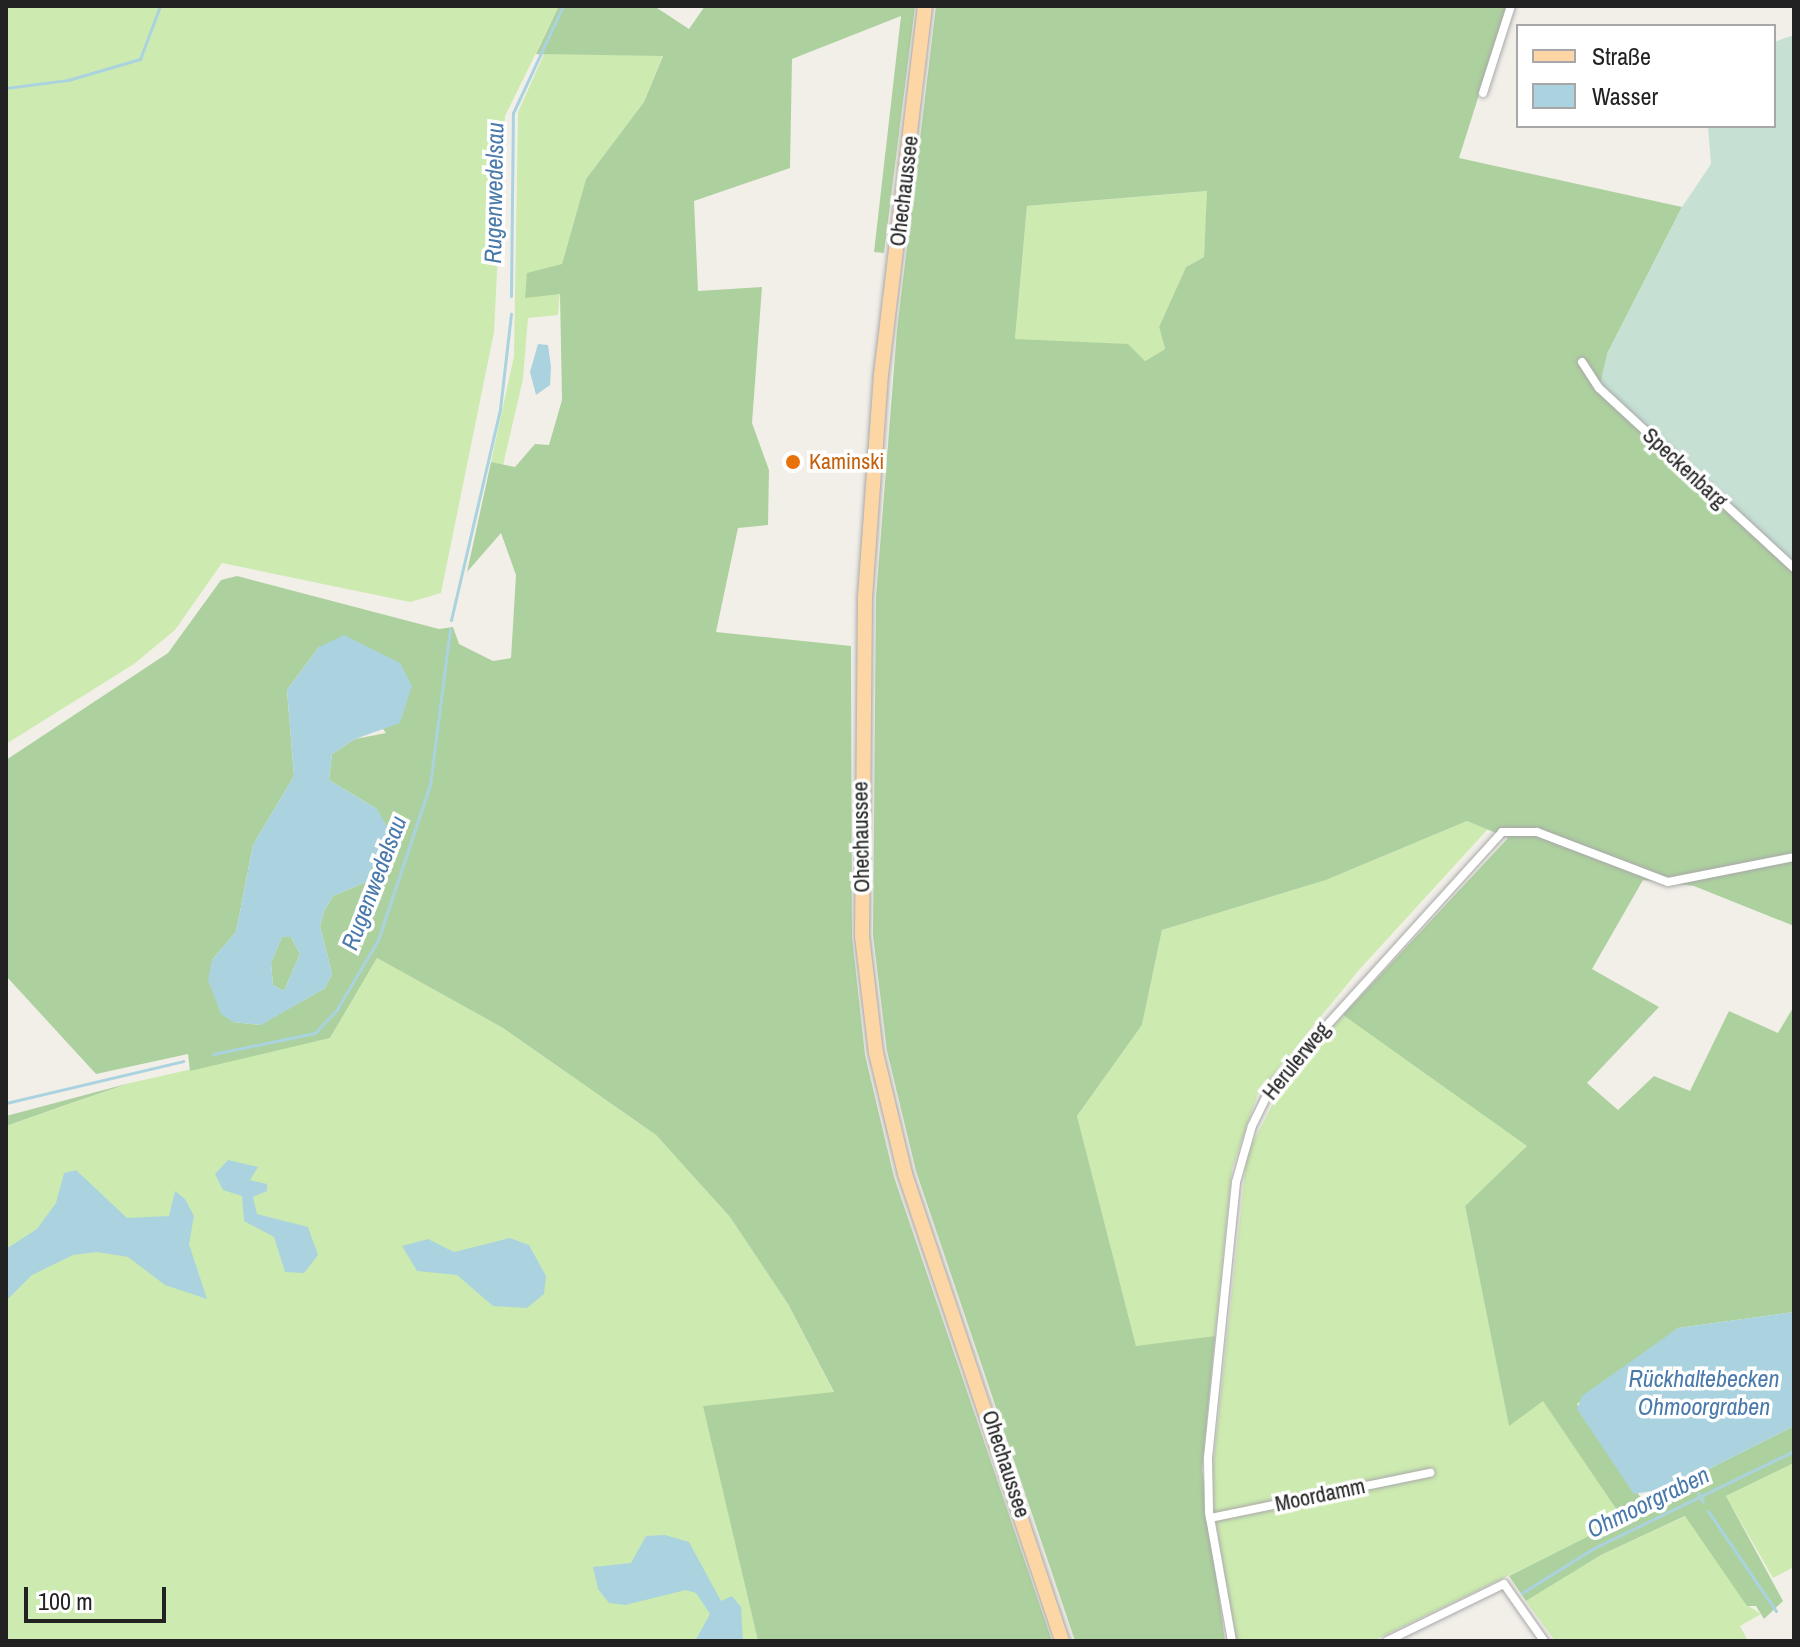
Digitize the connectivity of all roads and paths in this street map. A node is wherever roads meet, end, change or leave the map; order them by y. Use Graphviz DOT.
graph roads {
  1 [pos="925,6"];
  2 [pos="1511,6"];
  3 [pos="1483,93"];
  4 [pos="1582,362"];
  5 [pos="1794,568"];
  6 [pos="1794,857"];
  7 [pos="1430,1473"];
  8 [pos="1210,1518"];
  9 [pos="1062,1641"];
  10 [pos="1232,1641"];
  11 [pos="1387,1641"];
  12 [pos="1544,1641"];
  1 -- 9 [label="main road, Ohechaussee"];
  2 -- 3 [label="street"];
  4 -- 5 [label="street, Speckenbarg"];
  6 -- 8 [label="street, Herulerweg"];
  7 -- 8 [label="street, Moordamm"];
  8 -- 10 [label="street, Herulerweg"];
  11 -- 12 [label="street"];
}
